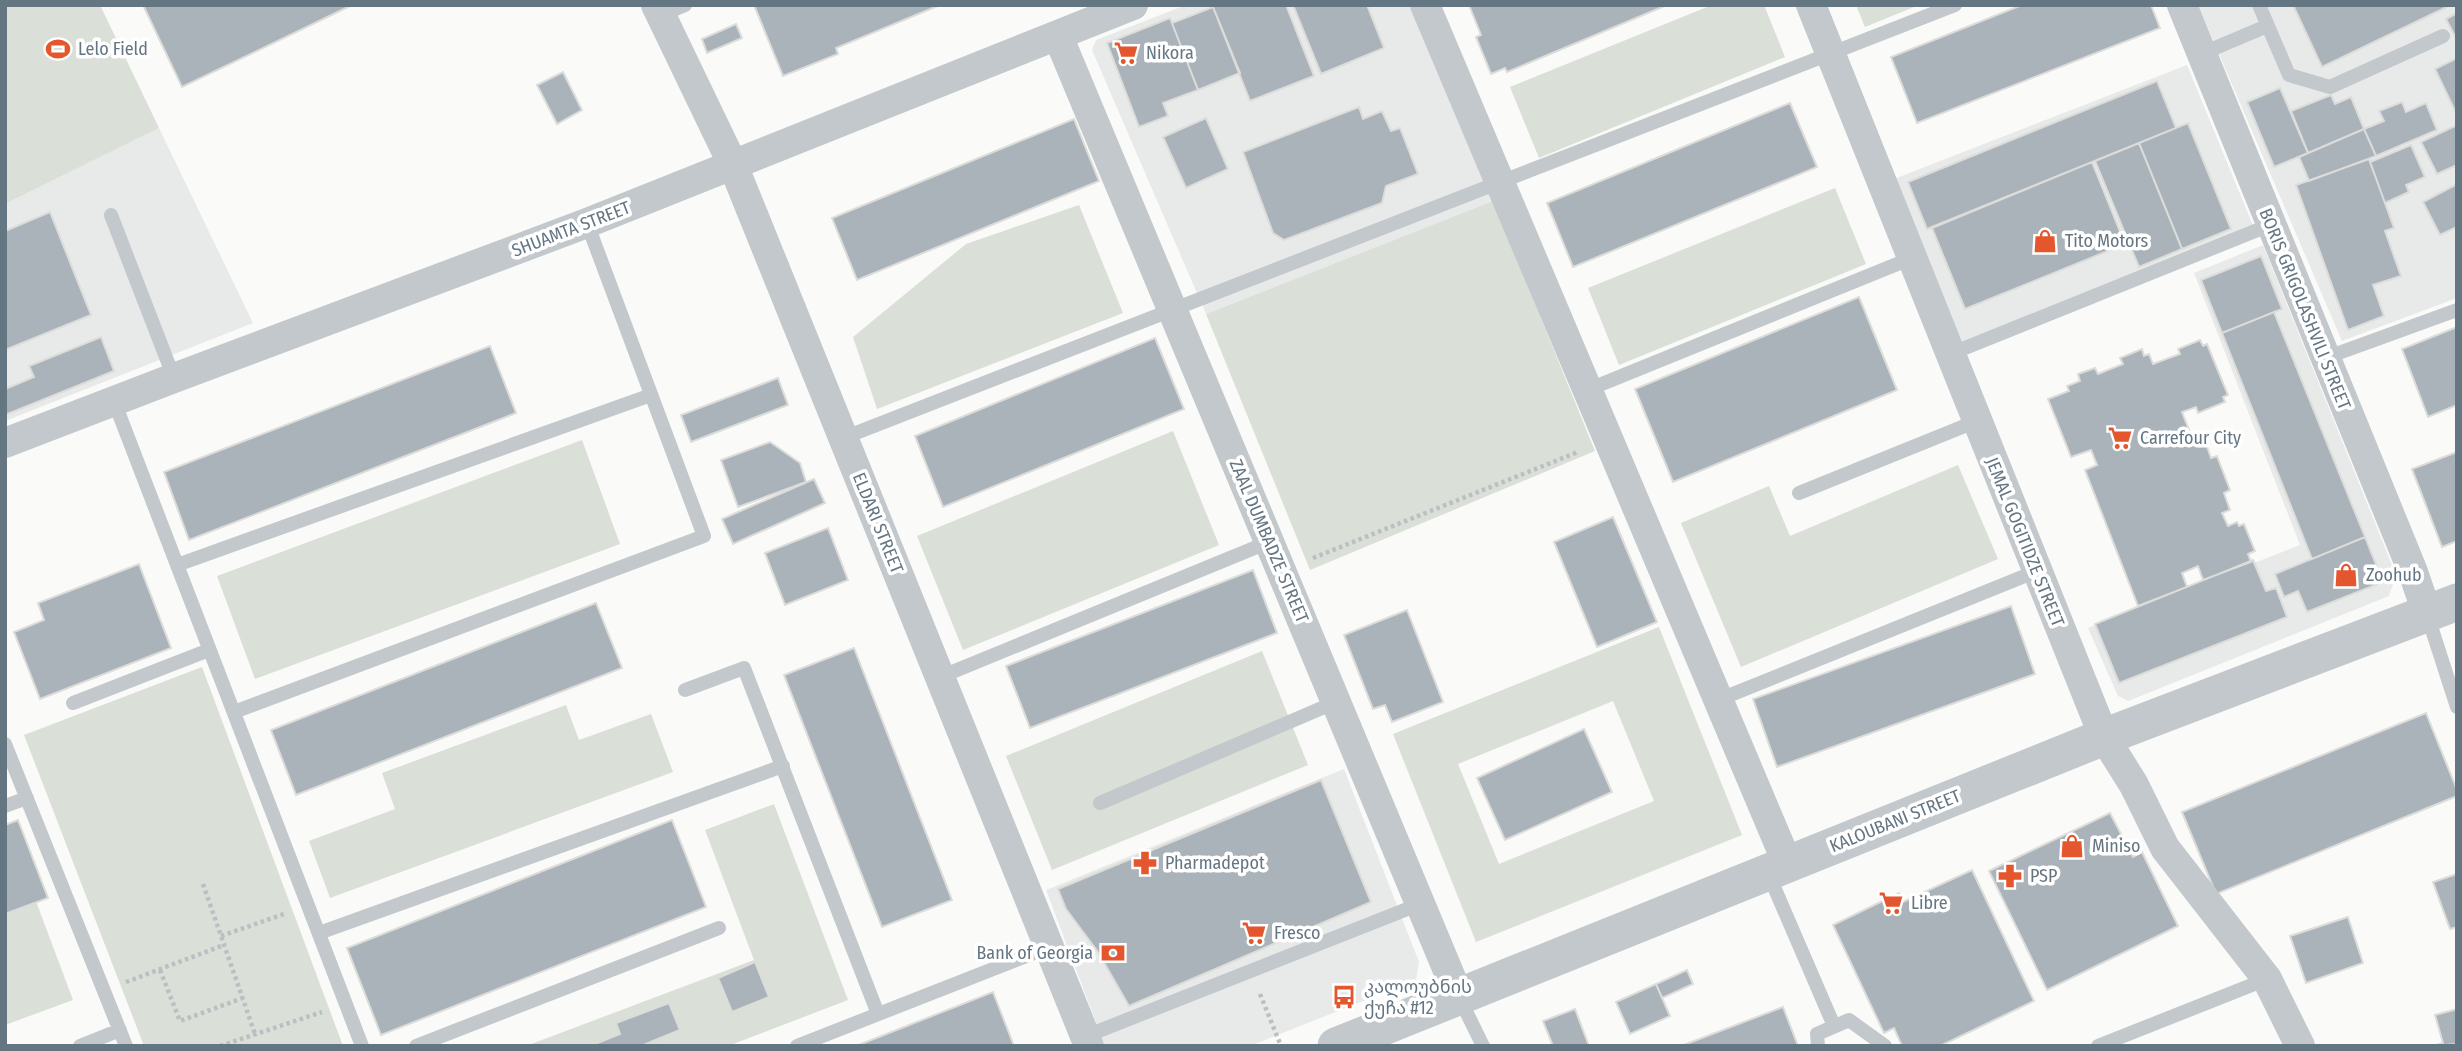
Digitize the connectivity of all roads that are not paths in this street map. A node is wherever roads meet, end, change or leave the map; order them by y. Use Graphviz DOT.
graph roads {
  1 [pos="1133,5"];
  2 [pos="1424,5"];
  3 [pos="1811,5"];
  4 [pos="1955,5"];
  5 [pos="2182,5"];
  6 [pos="2259,5"];
  7 [pos="667,9"];
  8 [pos="1085,14"];
  9 [pos="2267,26"];
  10 [pos="1058,36"];
  11 [pos="2443,36"];
  12 [pos="1830,54"];
  13 [pos="2201,54"];
  14 [pos="733,165"];
  15 [pos="1499,182"];
  16 [pos="111,215"];
  17 [pos="587,223"];
  18 [pos="2270,225"];
  19 [pos="1912,258"];
  20 [pos="1172,309"];
  21 [pos="2457,310"];
  22 [pos="1950,354"];
  23 [pos="2325,358"];
  24 [pos="174,377"];
  25 [pos="1587,390"];
  26 [pos="651,395"];
  27 [pos="114,401"];
  28 [pos="1977,421"];
  29 [pos="843,438"];
  30 [pos="5,443"];
  31 [pos="1799,493"];
  32 [pos="1269,542"];
  33 [pos="177,565"];
  34 [pos="2037,571"];
  35 [pos="2442,607"];
  36 [pos="209,650"];
  37 [pos="940,677"];
  38 [pos="685,690"];
  39 [pos="1718,700"];
  40 [pos="1336,702"];
  41 [pos="73,703"];
  42 [pos="2457,706"];
  43 [pos="234,712"];
  44 [pos="2104,737"];
  45 [pos="5,744"];
  46 [pos="782,766"];
  47 [pos="27,798"];
  48 [pos="1100,803"];
  49 [pos="5,806"];
  50 [pos="1778,869"];
  51 [pos="1420,904"];
  52 [pos="719,928"];
  53 [pos="319,933"];
  54 [pos="1049,947"];
  55 [pos="2267,979"];
  56 [pos="1459,997"];
  57 [pos="878,1014"];
  58 [pos="1834,1026"];
  59 [pos="120,1030"];
  60 [pos="1087,1041"];
  61 [pos="80,1046"];
  62 [pos="126,1046"];
  63 [pos="362,1046"];
  64 [pos="416,1046"];
  65 [pos="797,1046"];
  66 [pos="1336,1046"];
  67 [pos="1483,1046"];
  68 [pos="1818,1046"];
  69 [pos="1885,1046"];
  70 [pos="2098,1046"];
  71 [pos="2300,1046"];
  1 -- 8 [label="street, SHUAMTA STREET"];
  2 -- 15 [label="street"];
  3 -- 12 [label="street, JEMAL GOGITIDZE STREET"];
  4 -- 12 [label="lane"];
  5 -- 13 [label="street, BORIS GRIGOLASHVILI STREET"];
  6 -- 9 [label="lane"];
  7 -- 14 [label="street, ELDARI STREET"];
  8 -- 10 [label="street, SHUAMTA STREET"];
  9 -- 11 [label="lane"];
  9 -- 13 [label="lane"];
  10 -- 14 [label="street, SHUAMTA STREET"];
  10 -- 20 [label="street, ZAAL DUMBADZE STREET"];
  12 -- 15 [label="lane"];
  12 -- 19 [label="street, JEMAL GOGITIDZE STREET"];
  13 -- 18 [label="street, BORIS GRIGOLASHVILI STREET"];
  14 -- 17 [label="street, SHUAMTA STREET"];
  14 -- 29 [label="street, ELDARI STREET"];
  15 -- 20 [label="lane"];
  15 -- 25 [label="street"];
  16 -- 24 [label="lane"];
  17 -- 24 [label="street, SHUAMTA STREET"];
  17 -- 26 [label="lane"];
  18 -- 22 [label="lane"];
  18 -- 23 [label="street, BORIS GRIGOLASHVILI STREET"];
  19 -- 22 [label="street, JEMAL GOGITIDZE STREET"];
  19 -- 25 [label="lane"];
  20 -- 29 [label="lane"];
  20 -- 32 [label="street, ZAAL DUMBADZE STREET"];
  21 -- 23 [label="lane"];
  22 -- 28 [label="street, JEMAL GOGITIDZE STREET"];
  23 -- 35 [label="street, BORIS GRIGOLASHVILI STREET"];
  24 -- 27 [label="street, SHUAMTA STREET"];
  25 -- 39 [label="street"];
  26 -- 33 [label="lane"];
  26 -- 43 [label="lane"];
  27 -- 30 [label="street, SHUAMTA STREET"];
  27 -- 33 [label="lane"];
  28 -- 31 [label="lane"];
  28 -- 34 [label="street, JEMAL GOGITIDZE STREET"];
  29 -- 37 [label="street, ELDARI STREET"];
  32 -- 37 [label="lane"];
  32 -- 40 [label="street, ZAAL DUMBADZE STREET"];
  33 -- 36 [label="lane"];
  34 -- 39 [label="lane"];
  34 -- 44 [label="street, JEMAL GOGITIDZE STREET"];
  35 -- 42 [label="lane"];
  35 -- 44 [label="street, KALOUBANI STREET"];
  36 -- 41 [label="lane"];
  36 -- 43 [label="lane"];
  37 -- 54 [label="street, ELDARI STREET"];
  38 -- 46 [label="lane"];
  39 -- 50 [label="street"];
  40 -- 48 [label="lane"];
  40 -- 51 [label="street, ZAAL DUMBADZE STREET"];
  43 -- 53 [label="lane"];
  44 -- 50 [label="street, KALOUBANI STREET"];
  44 -- 55 [label="street, JEMAL GOGITIDZE STREET"];
  45 -- 47 [label="lane"];
  46 -- 53 [label="lane"];
  46 -- 57 [label="lane"];
  47 -- 49 [label="lane"];
  47 -- 59 [label="lane"];
  50 -- 56 [label="street, KALOUBANI STREET"];
  50 -- 58 [label="lane"];
  51 -- 56 [label="street, ZAAL DUMBADZE STREET"];
  51 -- 60 [label="lane"];
  52 -- 64 [label="lane"];
  53 -- 63 [label="lane"];
  54 -- 57 [label="lane"];
  54 -- 60 [label="street, ELDARI STREET"];
  55 -- 70 [label="lane"];
  55 -- 71 [label="street, JEMAL GOGITIDZE STREET"];
  56 -- 66 [label="street, KALOUBANI STREET"];
  56 -- 67 [label="lane, ZAAL DUMBADZE STREET"];
  57 -- 65 [label="lane"];
  58 -- 68 [label="lane"];
  58 -- 69 [label="lane"];
  59 -- 61 [label="lane"];
  59 -- 62 [label="lane"];
}
